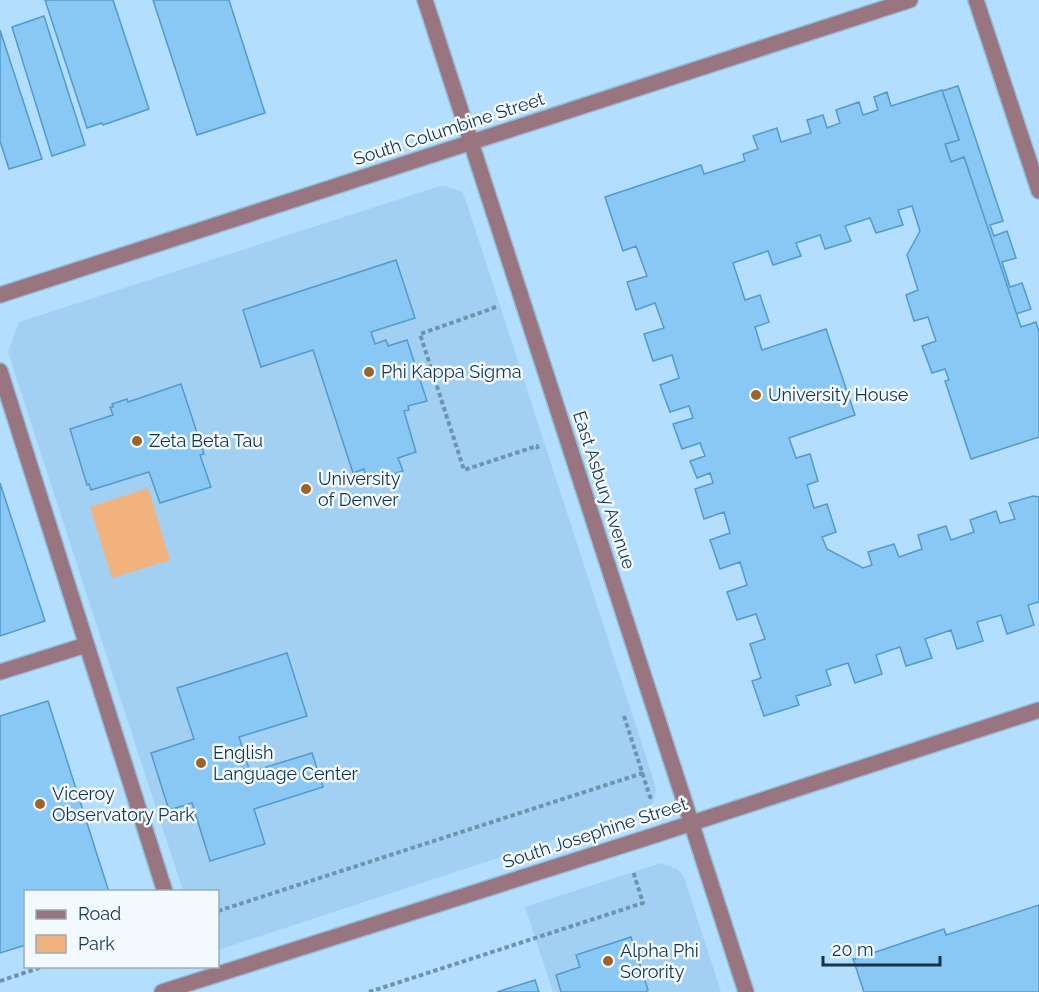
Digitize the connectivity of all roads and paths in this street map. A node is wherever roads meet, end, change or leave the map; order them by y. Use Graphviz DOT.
graph roads {
  1 [pos="425,0"];
  2 [pos="910,0"];
  3 [pos="976,0"];
  4 [pos="471,143"];
  5 [pos="1039,191"];
  6 [pos="0,295"];
  7 [pos="497,306"];
  8 [pos="0,371"];
  9 [pos="540,456"];
  10 [pos="86,645"];
  11 [pos="0,672"];
  12 [pos="621,706"];
  13 [pos="1039,710"];
  14 [pos="643,773"];
  15 [pos="656,801"];
  16 [pos="691,822"];
  17 [pos="633,870"];
  18 [pos="165,890"];
  19 [pos="219,911"];
  20 [pos="39,968"];
  21 [pos="189,968"];
  22 [pos="0,981"];
  23 [pos="193,982"];
  24 [pos="162,992"];
  25 [pos="369,992"];
  26 [pos="746,992"];
  1 -- 4 [label="street, East Asbury Avenue"];
  2 -- 4 [label="street, South Columbine Street"];
  3 -- 5 [label="street"];
  4 -- 6 [label="street, South Columbine Street"];
  4 -- 16 [label="street, East Asbury Avenue"];
  7 -- 9 [label="path"];
  8 -- 10 [label="street"];
  10 -- 11 [label="street"];
  10 -- 18 [label="street"];
  12 -- 14 [label="path"];
  13 -- 16 [label="street, South Josephine Street"];
  14 -- 15 [label="path"];
  14 -- 19 [label="path"];
  16 -- 23 [label="street, South Josephine Street"];
  16 -- 26 [label="street, East Asbury Avenue"];
  17 -- 25 [label="path"];
  20 -- 22 [label="path"];
  21 -- 23 [label="street"];
  23 -- 24 [label="street, South Josephine Street"];
}
